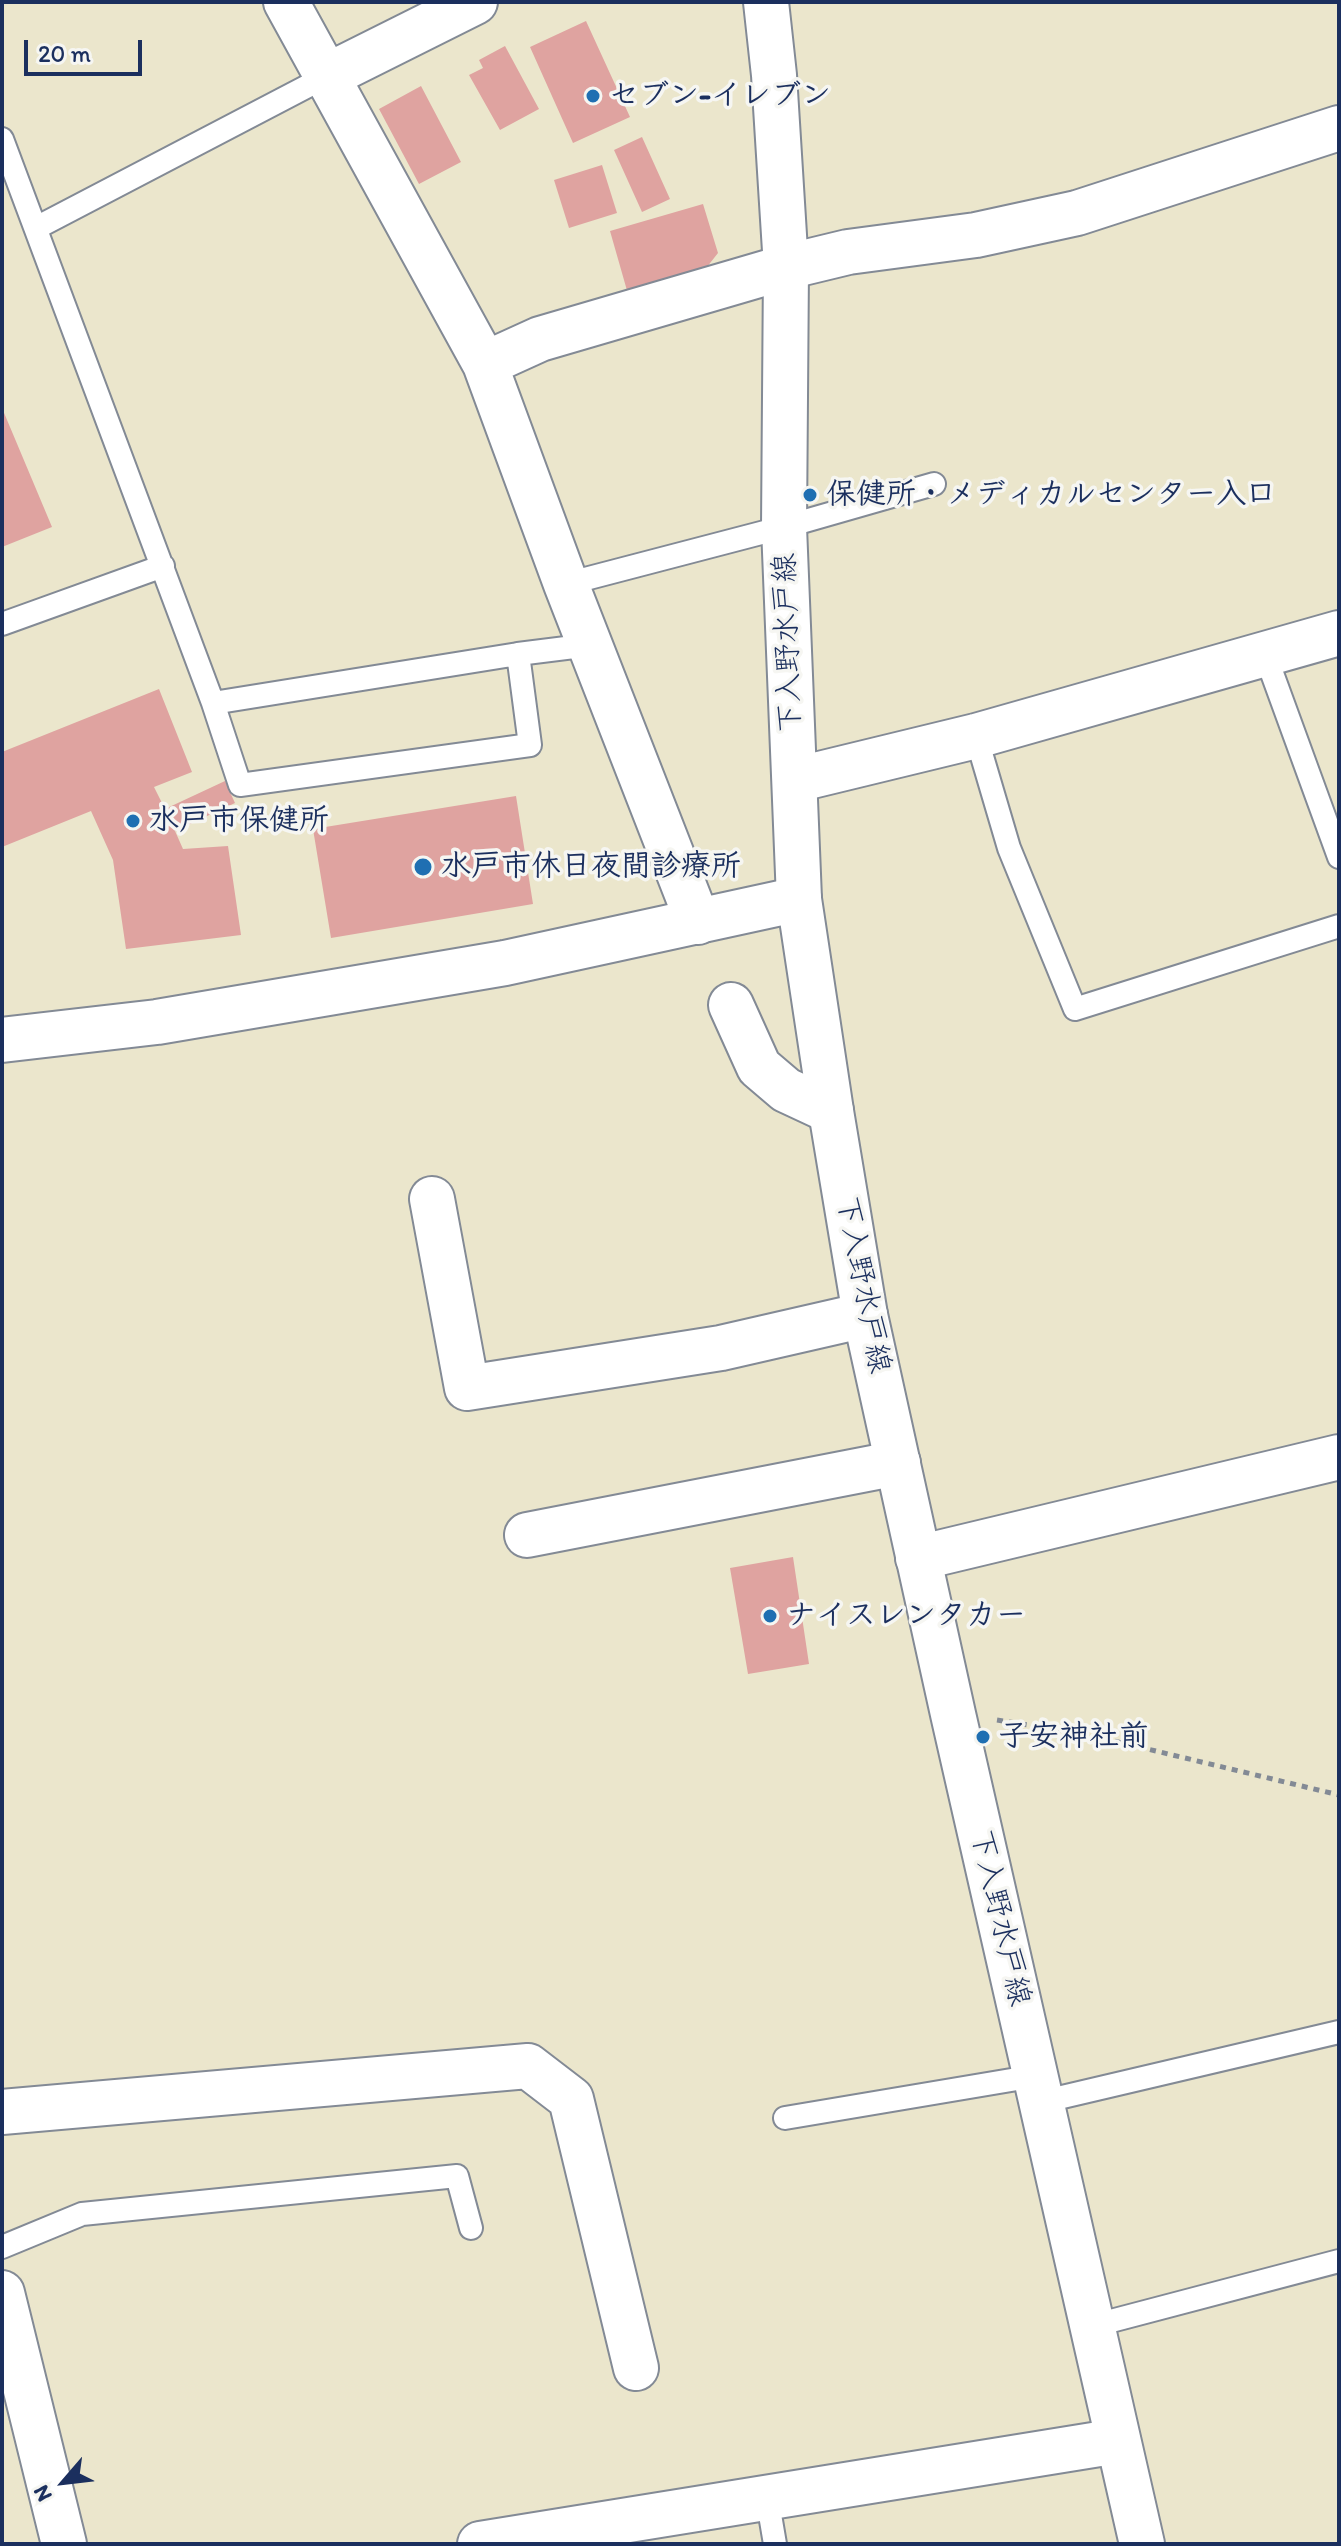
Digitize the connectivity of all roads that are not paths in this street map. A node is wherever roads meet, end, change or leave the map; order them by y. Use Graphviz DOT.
graph roads {
  1 [pos="286,2"];
  2 [pos="475,2"];
  3 [pos="766,2"];
  4 [pos="327,76"];
  5 [pos="1339,128"];
  6 [pos="2,139"];
  7 [pos="36,228"];
  8 [pos="786,267"];
  9 [pos="485,364"];
  10 [pos="934,484"];
  11 [pos="784,527"];
  12 [pos="163,566"];
  13 [pos="566,584"];
  14 [pos="2,624"];
  15 [pos="1339,633"];
  16 [pos="590,645"];
  17 [pos="518,654"];
  18 [pos="1265,654"];
  19 [pos="213,703"];
  20 [pos="976,736"];
  21 [pos="795,780"];
  22 [pos="1339,857"];
  23 [pos="799,899"];
  24 [pos="698,922"];
  25 [pos="1339,926"];
  26 [pos="731,1005"];
  27 [pos="2,1040"];
  28 [pos="831,1111"];
  29 [pos="432,1199"];
  30 [pos="865,1315"];
  31 [pos="1339,1457"];
  32 [pos="898,1463"];
  33 [pos="527,1535"];
  34 [pos="918,1558"];
  35 [pos="1339,2032"];
  36 [pos="1038,2089"];
  37 [pos="2,2112"];
  38 [pos="785,2118"];
  39 [pos="471,2228"];
  40 [pos="2,2247"];
  41 [pos="1339,2261"];
  42 [pos="2,2293"];
  43 [pos="1092,2326"];
  44 [pos="636,2368"];
  45 [pos="1118,2441"];
  46 [pos="767,2497"];
  47 [pos="64,2544"];
  48 [pos="480,2544"];
  49 [pos="775,2544"];
  50 [pos="1142,2544"];
  1 -- 4 [label="street"];
  2 -- 4 [label="street"];
  3 -- 8 [label="street, 下入野水戸線"];
  4 -- 7 [label="lane"];
  4 -- 9 [label="street"];
  5 -- 8 [label="street"];
  6 -- 7 [label="lane"];
  7 -- 12 [label="lane"];
  8 -- 9 [label="street"];
  8 -- 11 [label="street, 下入野水戸線"];
  9 -- 13 [label="street"];
  10 -- 11 [label="lane"];
  11 -- 13 [label="lane"];
  11 -- 21 [label="street, 下入野水戸線"];
  12 -- 14 [label="lane"];
  12 -- 19 [label="lane"];
  13 -- 16 [label="street"];
  15 -- 18 [label="street"];
  16 -- 17 [label="lane"];
  16 -- 24 [label="street"];
  17 -- 19 [label="lane"];
  17 -- 19 [label="lane"];
  18 -- 20 [label="street"];
  18 -- 22 [label="lane"];
  20 -- 21 [label="street"];
  20 -- 25 [label="lane"];
  21 -- 23 [label="street, 下入野水戸線"];
  23 -- 24 [label="street"];
  23 -- 28 [label="street, 下入野水戸線"];
  24 -- 27 [label="street"];
  26 -- 28 [label="street"];
  28 -- 30 [label="street, 下入野水戸線"];
  29 -- 30 [label="street"];
  30 -- 32 [label="street, 下入野水戸線"];
  31 -- 34 [label="street"];
  32 -- 33 [label="street"];
  32 -- 34 [label="street, 下入野水戸線"];
  34 -- 36 [label="street, 下入野水戸線"];
  35 -- 36 [label="lane"];
  36 -- 38 [label="lane"];
  36 -- 43 [label="street, 下入野水戸線"];
  37 -- 44 [label="street"];
  39 -- 40 [label="lane"];
  41 -- 43 [label="lane"];
  42 -- 47 [label="street"];
  43 -- 45 [label="street, 下入野水戸線"];
  45 -- 46 [label="street"];
  45 -- 50 [label="street, 下入野水戸線"];
  46 -- 48 [label="street"];
  46 -- 49 [label="lane"];
}
